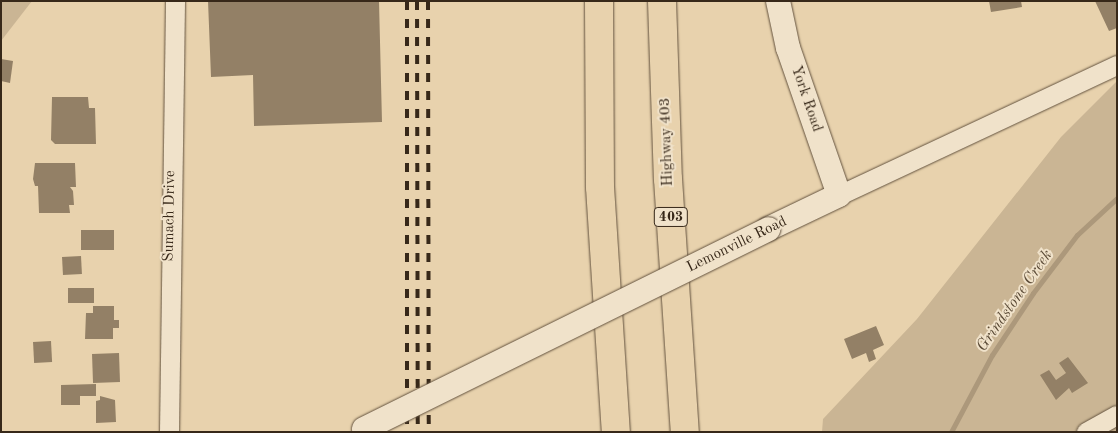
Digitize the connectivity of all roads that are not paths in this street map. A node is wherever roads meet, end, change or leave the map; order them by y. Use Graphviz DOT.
graph roads {
  1 [pos="175,1"];
  2 [pos="599,1"];
  3 [pos="662,1"];
  4 [pos="778,1"];
  5 [pos="1117,64"];
  6 [pos="839,195"];
  7 [pos="1117,415"];
  8 [pos="362,431"];
  9 [pos="169,432"];
  10 [pos="616,432"];
  11 [pos="685,432"];
  12 [pos="1086,432"];
  1 -- 9 [label="street, Sumach Drive"];
  2 -- 10 [label="highway"];
  3 -- 11 [label="highway, Highway 403 / 403"];
  4 -- 6 [label="street, York Road"];
  5 -- 6 [label="street, Lemonville Road"];
  6 -- 8 [label="street, Lemonville Road, bridge"];
  7 -- 12 [label="street"];
}
